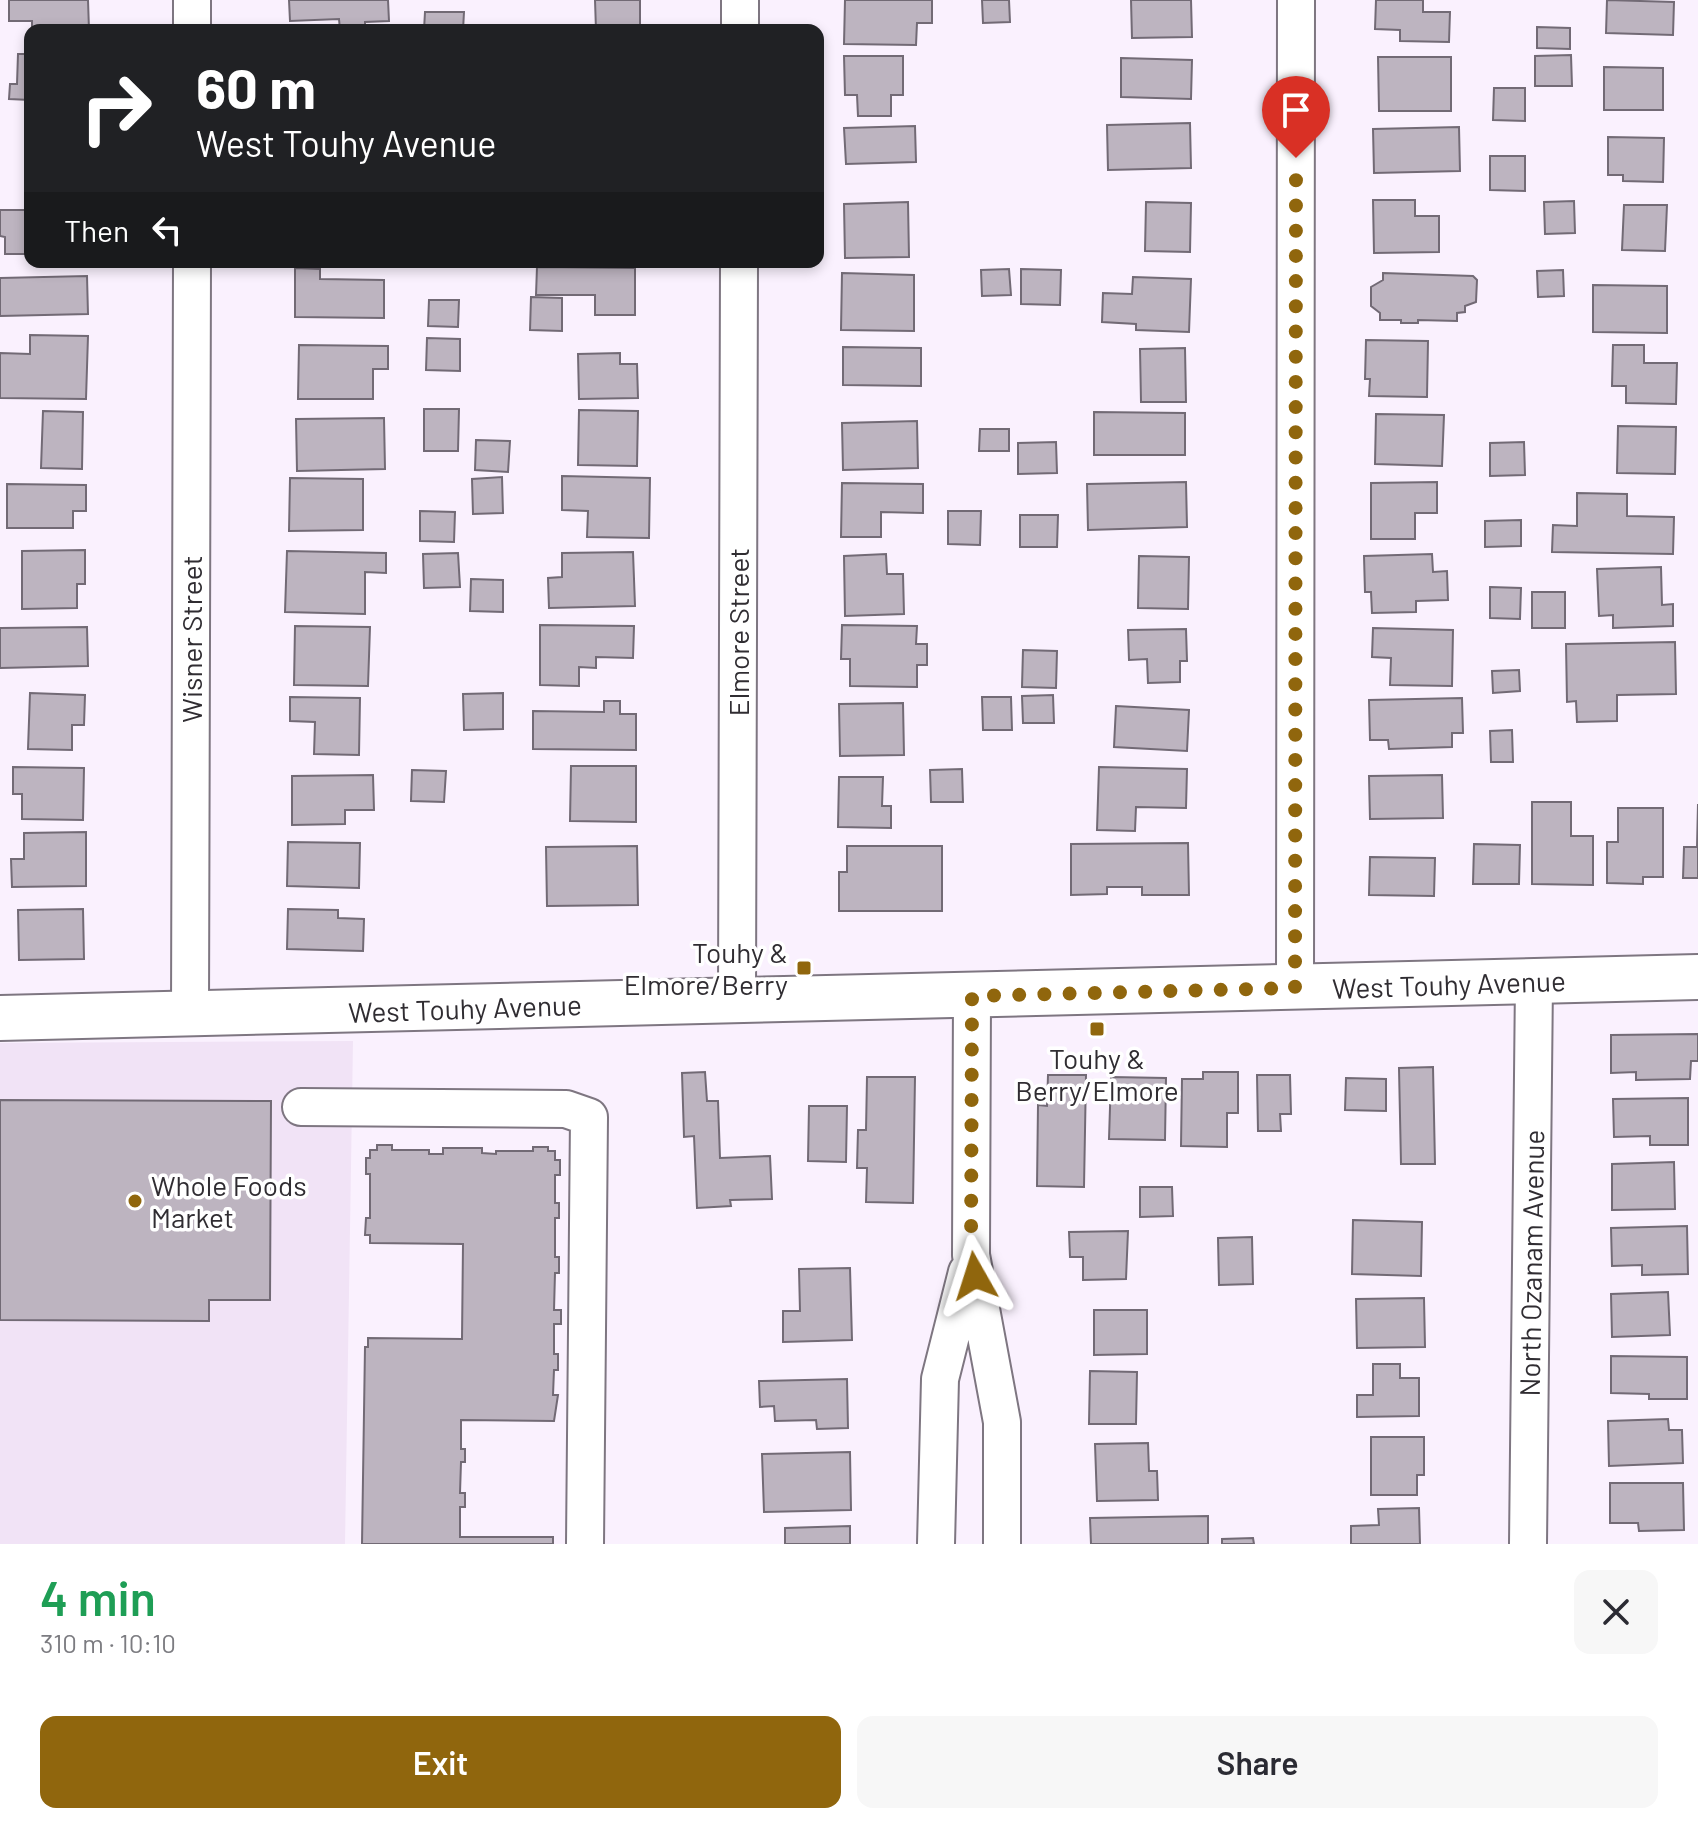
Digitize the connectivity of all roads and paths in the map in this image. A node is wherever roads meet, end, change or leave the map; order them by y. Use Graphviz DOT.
graph roads {
  1 [pos="192,0"];
  2 [pos="740,0"];
  3 [pos="1296,0"];
  4 [pos="192,24"];
  5 [pos="740,24"];
  6 [pos="192,268"];
  7 [pos="739,268"];
  8 [pos="1698,977"];
  9 [pos="1534,982"];
  10 [pos="1295,988"];
  11 [pos="972,996"];
  12 [pos="737,1001"];
  13 [pos="190,1015"];
  14 [pos="0,1018"];
  15 [pos="301,1107"];
  16 [pos="971,1255"];
  17 [pos="585,1544"];
  18 [pos="936,1544"];
  19 [pos="1002,1544"];
  20 [pos="1528,1544"];
  1 -- 4 [label="street"];
  2 -- 5 [label="street"];
  3 -- 10 [label="street"];
  6 -- 13 [label="street, Wisner Street"];
  7 -- 12 [label="street, Elmore Street"];
  8 -- 9 [label="main road, West Touhy Avenue"];
  9 -- 10 [label="main road, West Touhy Avenue"];
  9 -- 20 [label="street, North Ozanam Avenue"];
  10 -- 11 [label="main road, West Touhy Avenue"];
  11 -- 12 [label="main road, West Touhy Avenue"];
  11 -- 16 [label="street"];
  12 -- 13 [label="main road, West Touhy Avenue"];
  13 -- 14 [label="main road, West Touhy Avenue"];
  15 -- 17 [label="street"];
  16 -- 18 [label="street"];
  16 -- 19 [label="street"];
}
